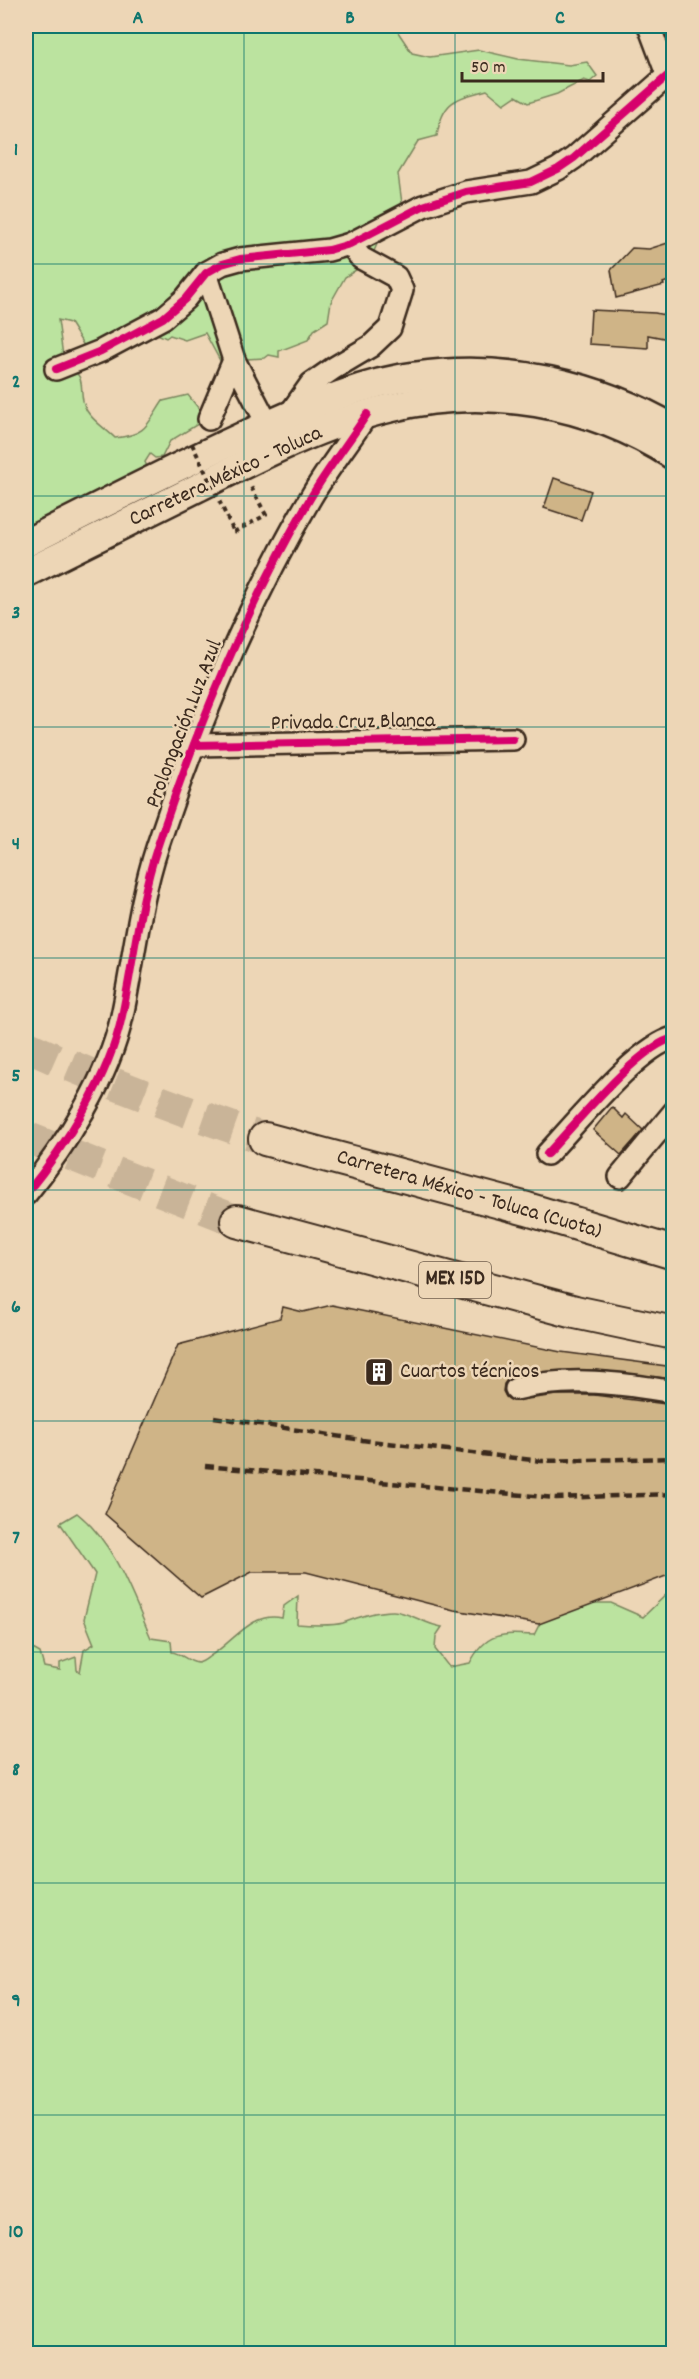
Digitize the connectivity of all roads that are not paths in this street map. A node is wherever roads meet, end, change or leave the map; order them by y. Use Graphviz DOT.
graph roads {
  1 [pos="649,26"];
  2 [pos="670,72"];
  3 [pos="350,244"];
  4 [pos="206,273"];
  5 [pos="234,360"];
  6 [pos="56,369"];
  7 [pos="367,414"];
  8 [pos="209,419"];
  9 [pos="279,420"];
  10 [pos="674,429"];
  11 [pos="674,456"];
  12 [pos="26,543"];
  13 [pos="26,573"];
  14 [pos="513,739"];
  15 [pos="194,745"];
  16 [pos="674,1038"];
  17 [pos="674,1112"];
  18 [pos="265,1139"];
  19 [pos="547,1154"];
  20 [pos="620,1177"];
  21 [pos="26,1194"];
  22 [pos="237,1221"];
  23 [pos="674,1253"];
  24 [pos="674,1333"];
  25 [pos="516,1389"];
  26 [pos="674,1392"];
  1 -- 2 [label="street"];
  2 -- 3 [label="street"];
  3 -- 4 [label="street"];
  3 -- 9 [label="street"];
  4 -- 5 [label="street"];
  4 -- 6 [label="street"];
  5 -- 8 [label="street"];
  5 -- 9 [label="street"];
  7 -- 11 [label="main road, Carretera México - Toluca"];
  7 -- 13 [label="main road, Carretera México - Toluca"];
  7 -- 15 [label="street, Prolongación Luz Azul"];
  9 -- 10 [label="main road, Carretera México - Toluca"];
  9 -- 12 [label="main road, Carretera México - Toluca"];
  14 -- 15 [label="street, Privada Cruz Blanca"];
  15 -- 21 [label="street, Prolongación Luz Azul"];
  16 -- 19 [label="street"];
  17 -- 20 [label="street"];
  18 -- 23 [label="highway, Carretera México - Toluca (Cuota)"];
  22 -- 24 [label="highway, MEX 15D"];
  25 -- 26 [label="street"];
}
